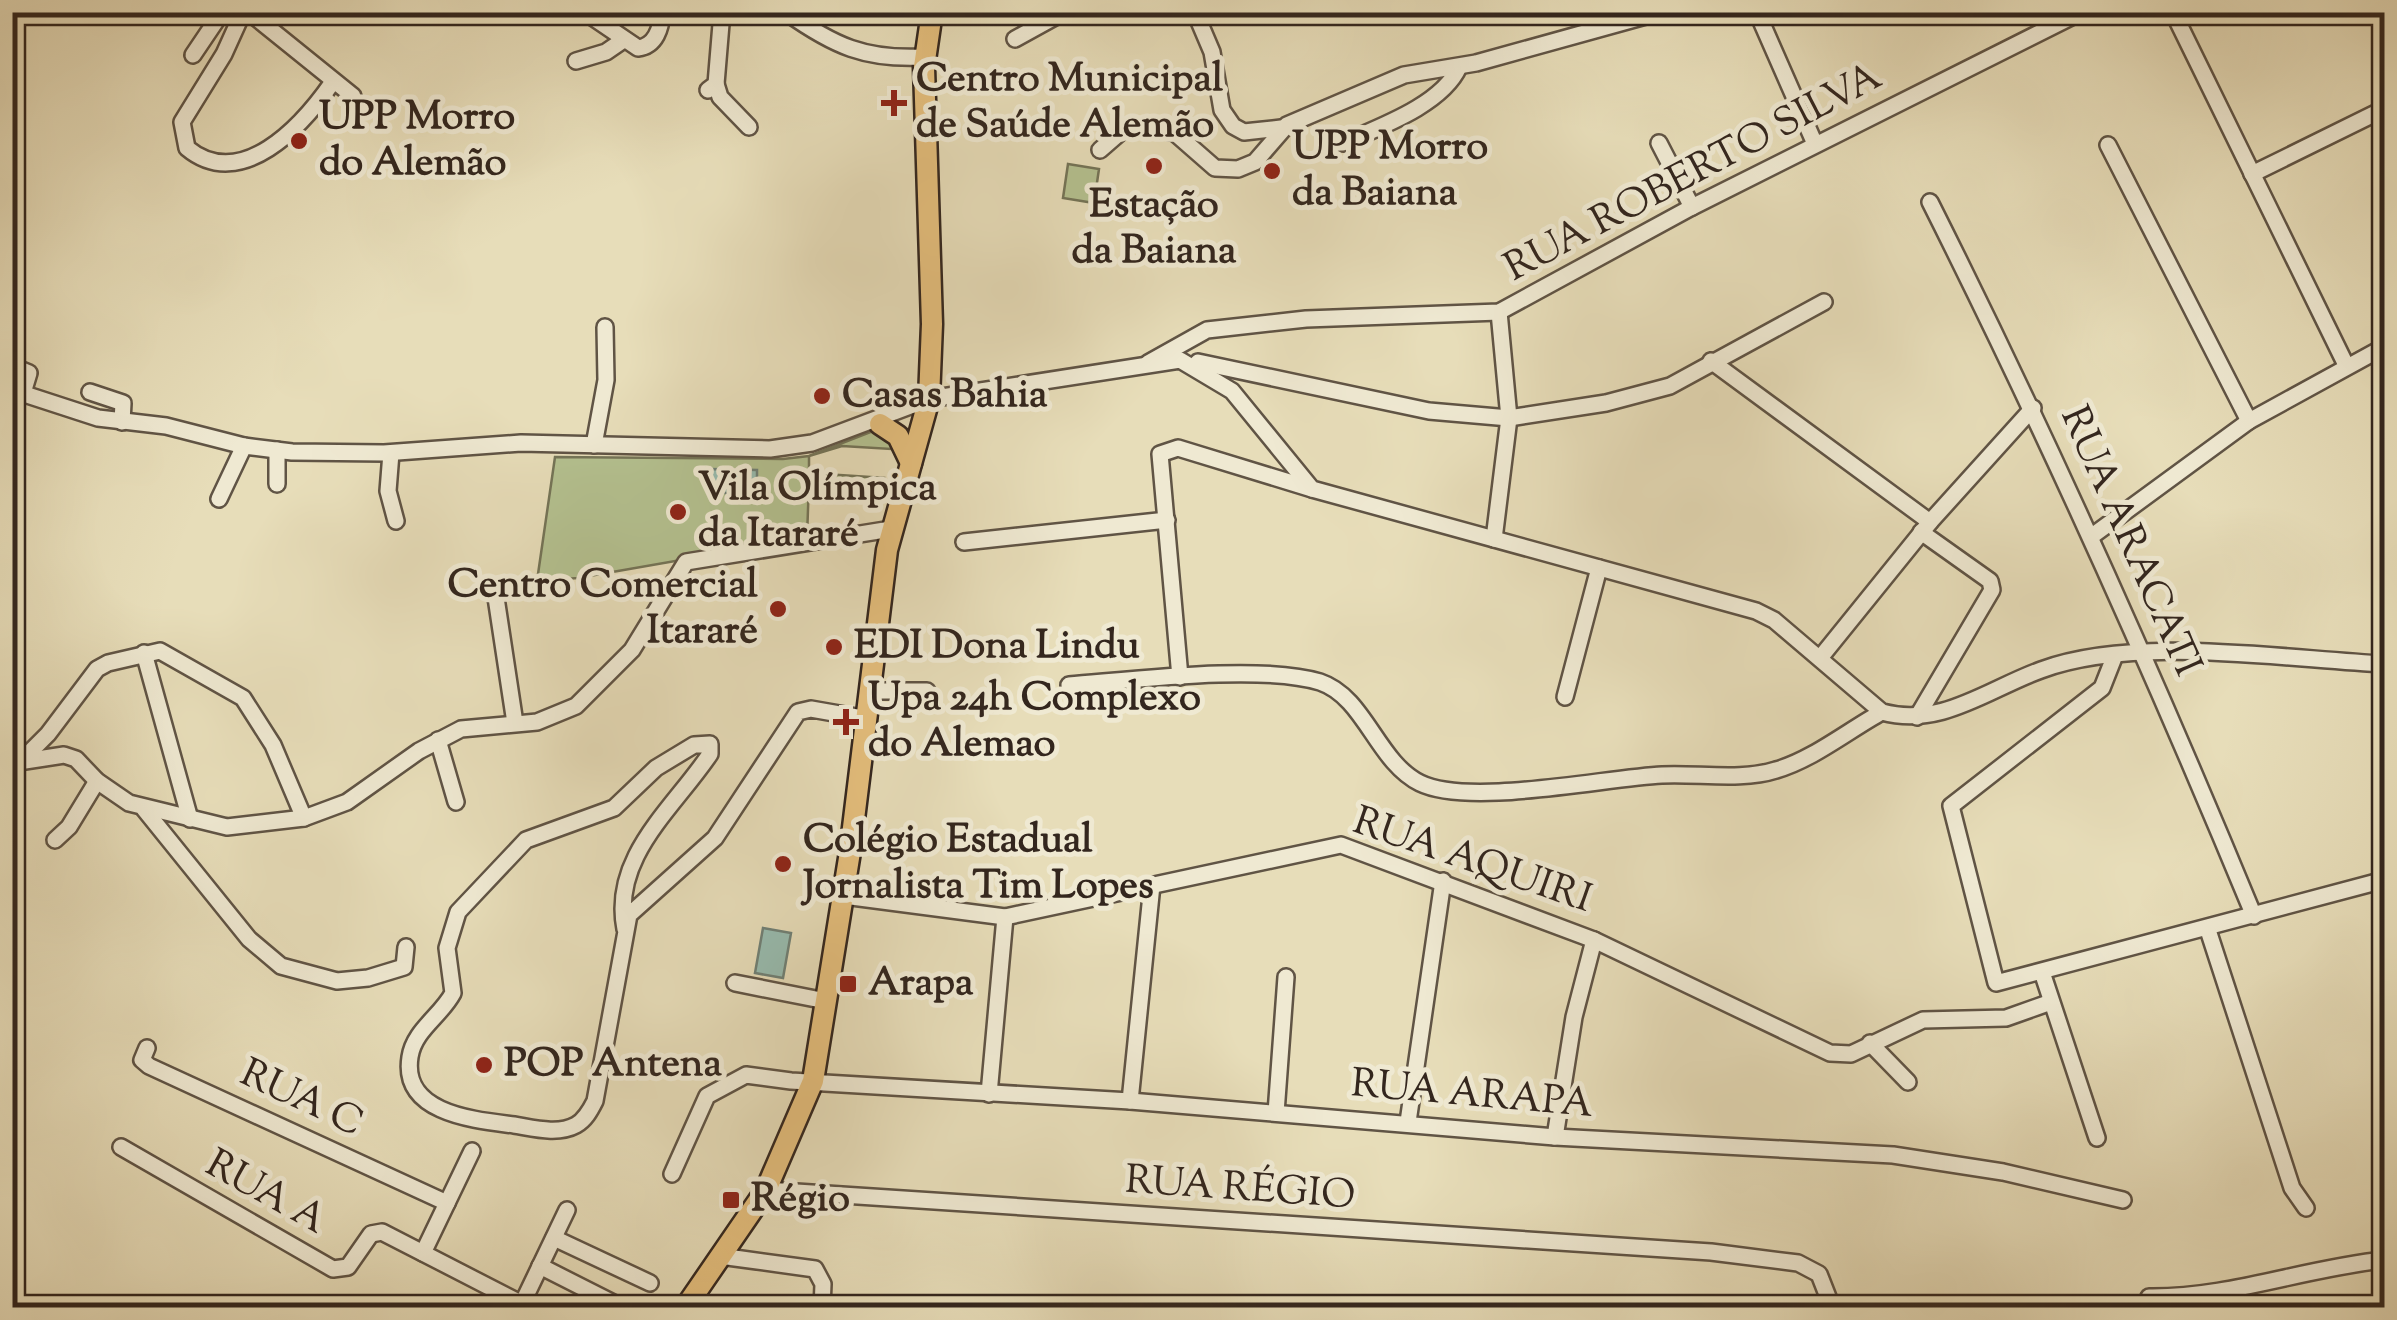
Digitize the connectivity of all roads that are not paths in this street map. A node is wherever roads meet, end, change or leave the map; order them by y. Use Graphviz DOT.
graph roads {
  1 [pos="222,12"];
  2 [pos="246,12"];
  3 [pos="585,12"];
  4 [pos="662,12"];
  5 [pos="722,12"];
  6 [pos="786,12"];
  7 [pos="932,12"];
  8 [pos="1195,12"];
  9 [pos="1660,12"];
  10 [pos="1757,12"];
  11 [pos="2081,12"];
  12 [pos="2174,12"];
  13 [pos="1058,21"];
  14 [pos="1015,40"];
  15 [pos="622,41"];
  16 [pos="194,54"];
  17 [pos="924,57"];
  18 [pos="576,61"];
  19 [pos="1459,66"];
  20 [pos="332,83"];
  21 [pos="352,96"];
  22 [pos="2384,109"];
  23 [pos="749,127"];
  24 [pos="1281,128"];
  25 [pos="1342,143"];
  26 [pos="1659,143"];
  27 [pos="1815,144"];
  28 [pos="2108,145"];
  29 [pos="1100,150"];
  30 [pos="2252,174"];
  31 [pos="1930,202"];
  32 [pos="1692,206"];
  33 [pos="1824,302"];
  34 [pos="1499,312"];
  35 [pos="605,327"];
  36 [pos="2384,347"];
  37 [pos="1180,360"];
  38 [pos="1711,361"];
  39 [pos="1148,363"];
  40 [pos="2346,365"];
  41 [pos="12,366"];
  42 [pos="18,392"];
  43 [pos="90,392"];
  44 [pos="935,402"];
  45 [pos="2033,408"];
  46 [pos="1509,418"];
  47 [pos="2249,421"];
  48 [pos="122,422"];
  49 [pos="871,423"];
  50 [pos="594,445"];
  51 [pos="244,446"];
  52 [pos="278,450"];
  53 [pos="391,453"];
  54 [pos="911,464"];
  55 [pos="277,484"];
  56 [pos="1312,489"];
  57 [pos="219,500"];
  58 [pos="396,520"];
  59 [pos="1167,520"];
  60 [pos="1926,527"];
  61 [pos="892,529"];
  62 [pos="2092,536"];
  63 [pos="1494,539"];
  64 [pos="964,542"];
  65 [pos="1598,568"];
  66 [pos="495,591"];
  67 [pos="2145,651"];
  68 [pos="144,654"];
  69 [pos="2116,655"];
  70 [pos="1820,658"];
  71 [pos="2384,664"];
  72 [pos="1180,677"];
  73 [pos="1070,685"];
  74 [pos="871,690"];
  75 [pos="927,691"];
  76 [pos="1565,697"];
  77 [pos="1882,712"];
  78 [pos="1917,718"];
  79 [pos="868,719"];
  80 [pos="514,722"];
  81 [pos="438,740"];
  82 [pos="15,763"];
  83 [pos="96,780"];
  84 [pos="456,802"];
  85 [pos="144,810"];
  86 [pos="304,818"];
  87 [pos="190,820"];
  88 [pos="56,840"];
  89 [pos="2384,880"];
  90 [pos="1443,881"];
  91 [pos="1152,885"];
  92 [pos="844,896"];
  93 [pos="2254,916"];
  94 [pos="1005,917"];
  95 [pos="625,929"];
  96 [pos="2208,930"];
  97 [pos="1594,940"];
  98 [pos="406,947"];
  99 [pos="2042,972"];
  100 [pos="1286,976"];
  101 [pos="735,983"];
  102 [pos="826,1001"];
  103 [pos="2050,1002"];
  104 [pos="1870,1044"];
  105 [pos="147,1048"];
  106 [pos="813,1080"];
  107 [pos="1908,1082"];
  108 [pos="989,1094"];
  109 [pos="1130,1102"];
  110 [pos="1276,1114"];
  111 [pos="1408,1122"];
  112 [pos="1556,1138"];
  113 [pos="2096,1138"];
  114 [pos="121,1146"];
  115 [pos="472,1151"];
  116 [pos="672,1174"];
  117 [pos="766,1190"];
  118 [pos="2122,1200"];
  119 [pos="447,1203"];
  120 [pos="2306,1208"];
  121 [pos="567,1210"];
  122 [pos="554,1238"];
  123 [pos="423,1253"];
  124 [pos="720,1256"];
  125 [pos="2384,1260"];
  126 [pos="540,1266"];
  127 [pos="650,1283"];
  128 [pos="1828,1297"];
  129 [pos="2149,1297"];
  130 [pos="526,1306"];
  131 [pos="623,1308"];
  132 [pos="686,1308"];
  133 [pos="822,1308"];
  134 [pos="1388,1308"];
  135 [pos="1456,1308"];
  1 -- 16 [label="street"];
  2 -- 20 [label="street"];
  2 -- 20 [label="street"];
  3 -- 15 [label="street"];
  4 -- 15 [label="street"];
  5 -- 23 [label="street"];
  6 -- 17 [label="street"];
  7 -- 17 [label="main road"];
  8 -- 24 [label="street"];
  9 -- 19 [label="street"];
  10 -- 27 [label="street"];
  11 -- 27 [label="street, RUA ROBERTO SILVA"];
  12 -- 30 [label="street"];
  13 -- 14 [label="street"];
  15 -- 18 [label="street"];
  17 -- 44 [label="main road"];
  19 -- 24 [label="street"];
  19 -- 25 [label="street"];
  20 -- 21 [label="street"];
  22 -- 30 [label="street"];
  24 -- 29 [label="street"];
  26 -- 32 [label="street"];
  27 -- 32 [label="street, RUA ROBERTO SILVA"];
  28 -- 47 [label="street"];
  30 -- 40 [label="street"];
  31 -- 45 [label="street, RUA ARACATI"];
  32 -- 34 [label="street, RUA ROBERTO SILVA"];
  33 -- 38 [label="street"];
  34 -- 39 [label="street, RUA ROBERTO SILVA"];
  34 -- 46 [label="street"];
  35 -- 50 [label="street"];
  36 -- 40 [label="street"];
  37 -- 39 [label="street"];
  37 -- 46 [label="street"];
  37 -- 56 [label="street"];
  38 -- 46 [label="street"];
  38 -- 60 [label="street"];
  39 -- 44 [label="street"];
  40 -- 47 [label="street"];
  41 -- 42 [label="street"];
  42 -- 48 [label="street"];
  43 -- 48 [label="street"];
  44 -- 49 [label="street"];
  44 -- 54 [label="main road"];
  45 -- 60 [label="street"];
  45 -- 62 [label="street, RUA ARACATI"];
  46 -- 63 [label="street"];
  47 -- 62 [label="street"];
  48 -- 51 [label="street"];
  49 -- 50 [label="street"];
  49 -- 54 [label="main road"];
  50 -- 53 [label="street"];
  51 -- 52 [label="street"];
  51 -- 57 [label="street"];
  52 -- 53 [label="street"];
  52 -- 55 [label="street"];
  53 -- 58 [label="street"];
  54 -- 61 [label="main road"];
  56 -- 59 [label="street"];
  56 -- 63 [label="street"];
  59 -- 64 [label="street"];
  59 -- 72 [label="street"];
  60 -- 70 [label="street"];
  60 -- 78 [label="street"];
  61 -- 74 [label="main road"];
  61 -- 80 [label="street"];
  62 -- 67 [label="street, RUA ARACATI"];
  63 -- 65 [label="street"];
  65 -- 70 [label="street"];
  65 -- 76 [label="street"];
  66 -- 80 [label="street"];
  67 -- 69 [label="street"];
  67 -- 71 [label="street"];
  67 -- 93 [label="street, RUA ARACATI"];
  68 -- 82 [label="street"];
  68 -- 86 [label="street"];
  68 -- 87 [label="street"];
  69 -- 78 [label="street"];
  69 -- 99 [label="street"];
  70 -- 77 [label="street"];
  72 -- 73 [label="street"];
  72 -- 77 [label="street"];
  74 -- 75 [label="street"];
  74 -- 79 [label="main road"];
  77 -- 78 [label="street"];
  79 -- 92 [label="main road"];
  79 -- 95 [label="street"];
  80 -- 81 [label="street"];
  81 -- 84 [label="street"];
  81 -- 86 [label="street"];
  82 -- 83 [label="street"];
  83 -- 85 [label="street"];
  83 -- 88 [label="street"];
  85 -- 87 [label="street"];
  85 -- 98 [label="street"];
  86 -- 87 [label="street"];
  89 -- 93 [label="street"];
  90 -- 91 [label="street, RUA AQUIRI"];
  90 -- 97 [label="street, RUA AQUIRI"];
  90 -- 111 [label="street"];
  91 -- 94 [label="street, RUA AQUIRI"];
  91 -- 109 [label="street"];
  92 -- 94 [label="street, RUA AQUIRI"];
  92 -- 102 [label="main road"];
  93 -- 96 [label="street"];
  94 -- 108 [label="street"];
  95 -- 95 [label="street"];
  96 -- 99 [label="street"];
  96 -- 120 [label="street"];
  97 -- 104 [label="street, RUA AQUIRI"];
  97 -- 112 [label="street"];
  99 -- 103 [label="street"];
  100 -- 110 [label="street"];
  101 -- 102 [label="street"];
  102 -- 106 [label="main road"];
  103 -- 104 [label="street, RUA AQUIRI"];
  103 -- 113 [label="street"];
  104 -- 107 [label="street"];
  105 -- 119 [label="street, RUA C"];
  106 -- 108 [label="street, RUA ARAPA"];
  106 -- 116 [label="street, RUA ARAPA"];
  106 -- 117 [label="main road"];
  108 -- 109 [label="street, RUA ARAPA"];
  109 -- 110 [label="street, RUA ARAPA"];
  110 -- 111 [label="street, RUA ARAPA"];
  111 -- 112 [label="street, RUA ARAPA"];
  112 -- 118 [label="street, RUA ARAPA"];
  114 -- 123 [label="street, RUA A"];
  115 -- 119 [label="street"];
  117 -- 124 [label="main road"];
  117 -- 128 [label="street, RUA RÉGIO"];
  119 -- 123 [label="street"];
  121 -- 122 [label="street"];
  122 -- 126 [label="street"];
  122 -- 127 [label="street"];
  123 -- 130 [label="street, RUA A"];
  124 -- 132 [label="main road"];
  124 -- 133 [label="street"];
  125 -- 129 [label="street"];
  126 -- 130 [label="street"];
  126 -- 131 [label="street"];
  134 -- 135 [label="street"];
}
